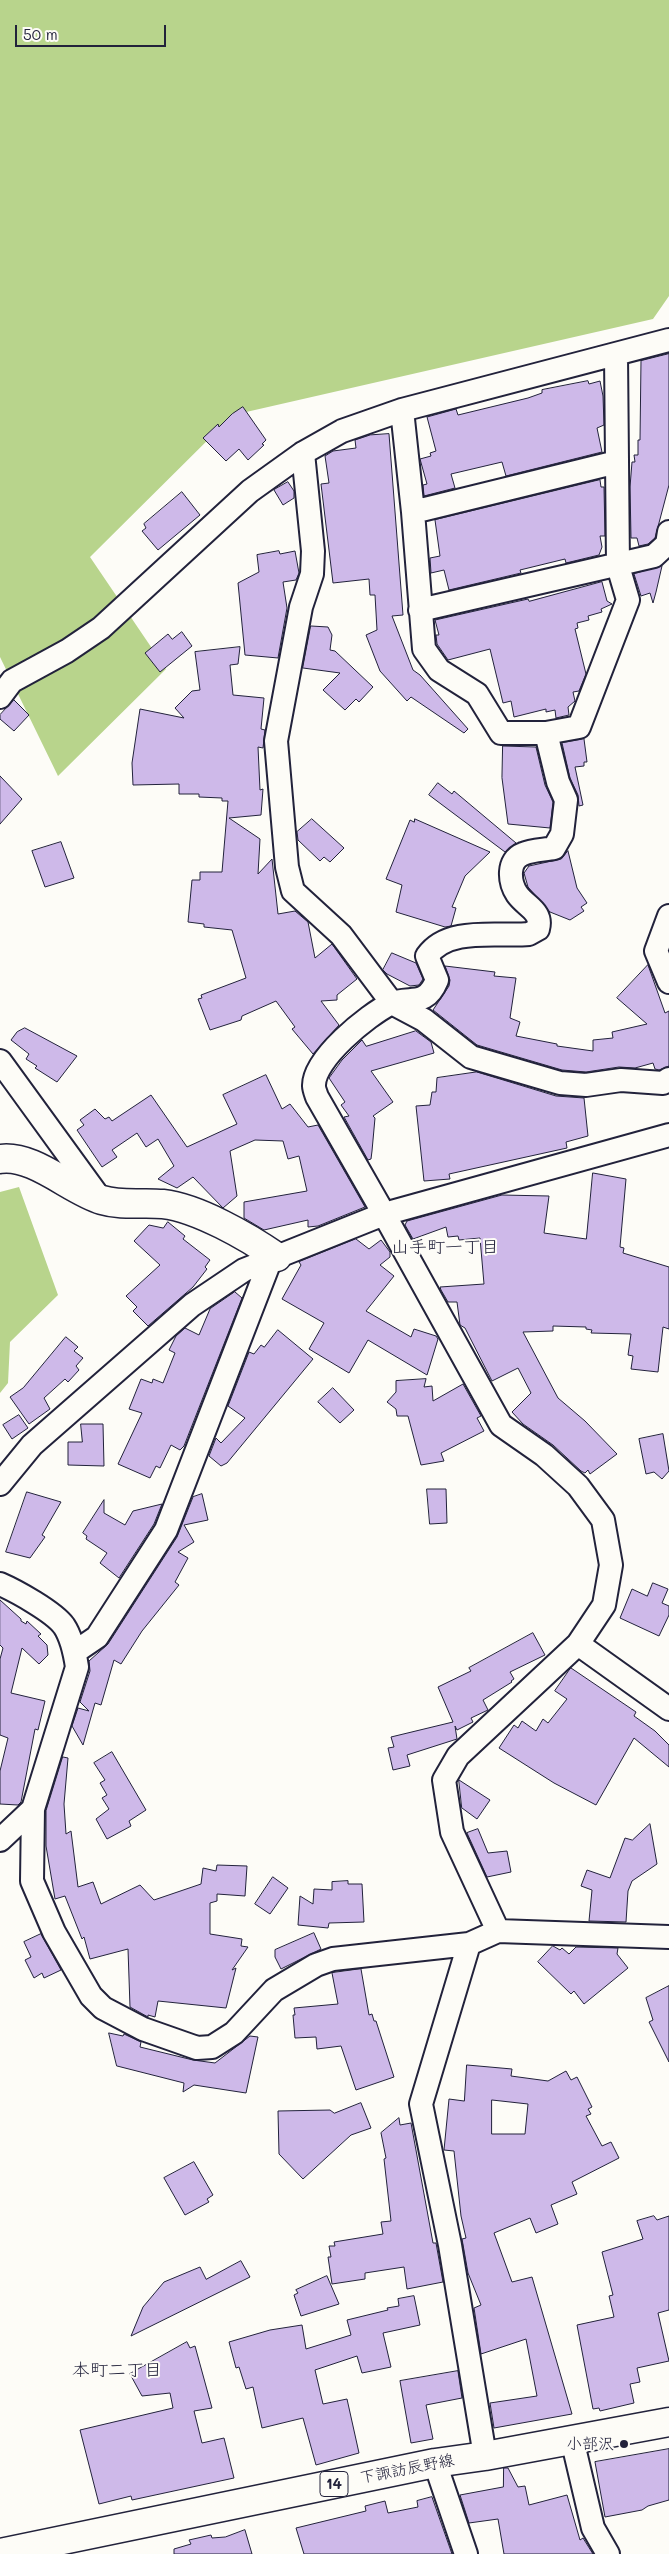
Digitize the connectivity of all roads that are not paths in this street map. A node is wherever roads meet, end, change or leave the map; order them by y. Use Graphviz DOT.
graph roads {
  1 [pos="669,340"];
  2 [pos="616,355"];
  3 [pos="402,410"];
  4 [pos="303,454"];
  5 [pos="617,462"];
  6 [pos="414,512"];
  7 [pos="669,532"];
  8 [pos="618,566"];
  9 [pos="420,610"];
  10 [pos="0,697"];
  11 [pos="546,733"];
  12 [pos="669,916"];
  13 [pos="669,982"];
  14 [pos="392,1003"];
  15 [pos="0,1061"];
  16 [pos="669,1079"];
  17 [pos="669,1135"];
  18 [pos="0,1159"];
  19 [pos="101,1200"];
  20 [pos="384,1214"];
  21 [pos="273,1259"];
  22 [pos="0,1484"];
  23 [pos="0,1584"];
  24 [pos="578,1644"];
  25 [pos="75,1652"];
  26 [pos="669,1709"];
  27 [pos="33,1809"];
  28 [pos="0,1840"];
  29 [pos="498,1931"];
  30 [pos="669,1937"];
  31 [pos="469,1944"];
  32 [pos="669,2422"];
  33 [pos="572,2439"];
  34 [pos="485,2456"];
  35 [pos="435,2462"];
  36 [pos="0,2553"];
  37 [pos="466,2554"];
  38 [pos="608,2554"];
  1 -- 2 [label="street"];
  2 -- 3 [label="street"];
  2 -- 5 [label="street"];
  3 -- 4 [label="street"];
  3 -- 6 [label="street"];
  4 -- 10 [label="street"];
  4 -- 14 [label="street"];
  5 -- 6 [label="street"];
  5 -- 8 [label="street"];
  6 -- 9 [label="street"];
  7 -- 8 [label="street"];
  8 -- 9 [label="street"];
  8 -- 11 [label="street"];
  9 -- 11 [label="street"];
  11 -- 14 [label="street"];
  12 -- 13 [label="street"];
  14 -- 16 [label="street"];
  14 -- 20 [label="street"];
  15 -- 19 [label="street"];
  17 -- 20 [label="street"];
  18 -- 19 [label="main road"];
  19 -- 21 [label="main road"];
  20 -- 21 [label="street"];
  20 -- 24 [label="street"];
  21 -- 22 [label="street"];
  21 -- 25 [label="street"];
  23 -- 25 [label="street"];
  24 -- 26 [label="street"];
  24 -- 29 [label="street"];
  25 -- 27 [label="street"];
  27 -- 28 [label="street"];
  27 -- 31 [label="street"];
  29 -- 30 [label="street"];
  29 -- 31 [label="street"];
  31 -- 34 [label="street"];
  32 -- 33 [label="main road, 下諏訪辰野線 / 14"];
  33 -- 34 [label="main road, 下諏訪辰野線 / 14"];
  33 -- 38 [label="street"];
  34 -- 35 [label="main road, 下諏訪辰野線 / 14"];
  35 -- 36 [label="main road, 下諏訪辰野線 / 14"];
  35 -- 37 [label="street"];
}
